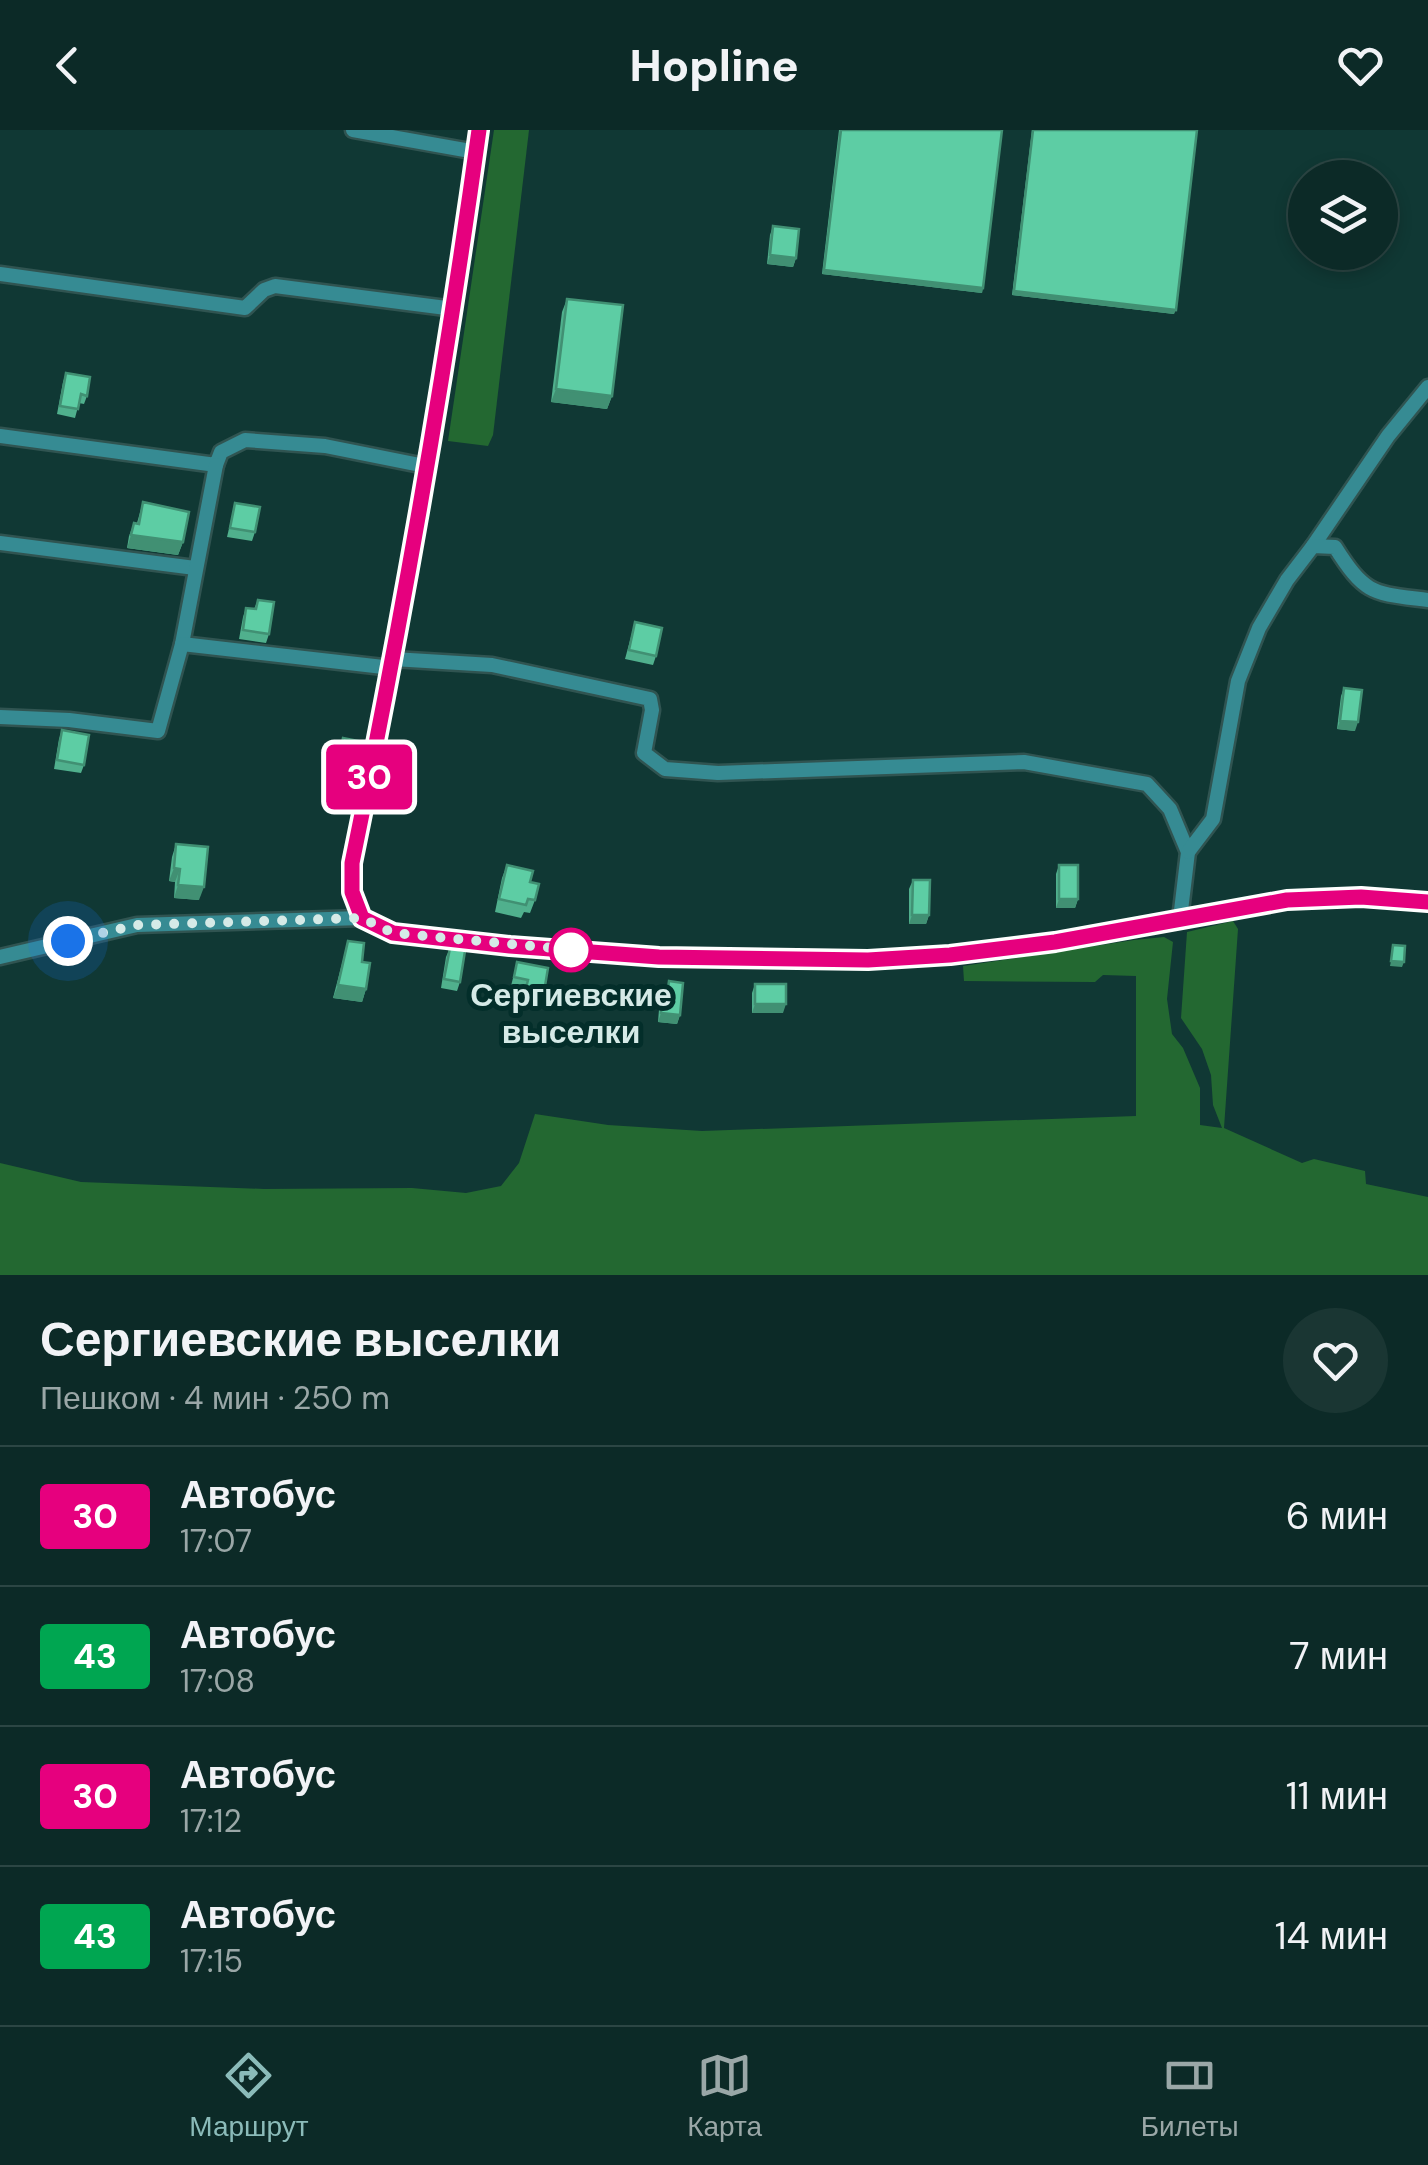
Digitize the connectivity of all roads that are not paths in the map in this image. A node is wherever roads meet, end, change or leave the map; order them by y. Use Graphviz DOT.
graph roads {
  1 [pos="353,130"];
  2 [pos="478,130"];
  3 [pos="476,152"];
  4 [pos="0,274"];
  5 [pos="454,308"];
  6 [pos="1428,387"];
  7 [pos="0,436"];
  8 [pos="216,464"];
  9 [pos="424,466"];
  10 [pos="0,543"];
  11 [pos="1313,546"];
  12 [pos="195,568"];
  13 [pos="1428,600"];
  14 [pos="182,644"];
  15 [pos="393,663"];
  16 [pos="0,716"];
  17 [pos="1188,852"];
  18 [pos="1428,902"];
  19 [pos="362,918"];
  20 [pos="1180,919"];
  21 [pos="0,956"];
  1 -- 3 [label="street"];
  2 -- 3 [label="street"];
  3 -- 5 [label="street"];
  4 -- 5 [label="street"];
  5 -- 9 [label="street"];
  6 -- 11 [label="street"];
  7 -- 8 [label="street"];
  8 -- 9 [label="street"];
  8 -- 12 [label="street"];
  9 -- 15 [label="street"];
  10 -- 12 [label="street"];
  11 -- 13 [label="street"];
  11 -- 17 [label="street"];
  12 -- 14 [label="street"];
  14 -- 15 [label="street"];
  14 -- 16 [label="street"];
  15 -- 17 [label="street"];
  15 -- 19 [label="street"];
  17 -- 20 [label="street"];
  18 -- 20 [label="street"];
  19 -- 20 [label="street"];
  19 -- 21 [label="street"];
}
